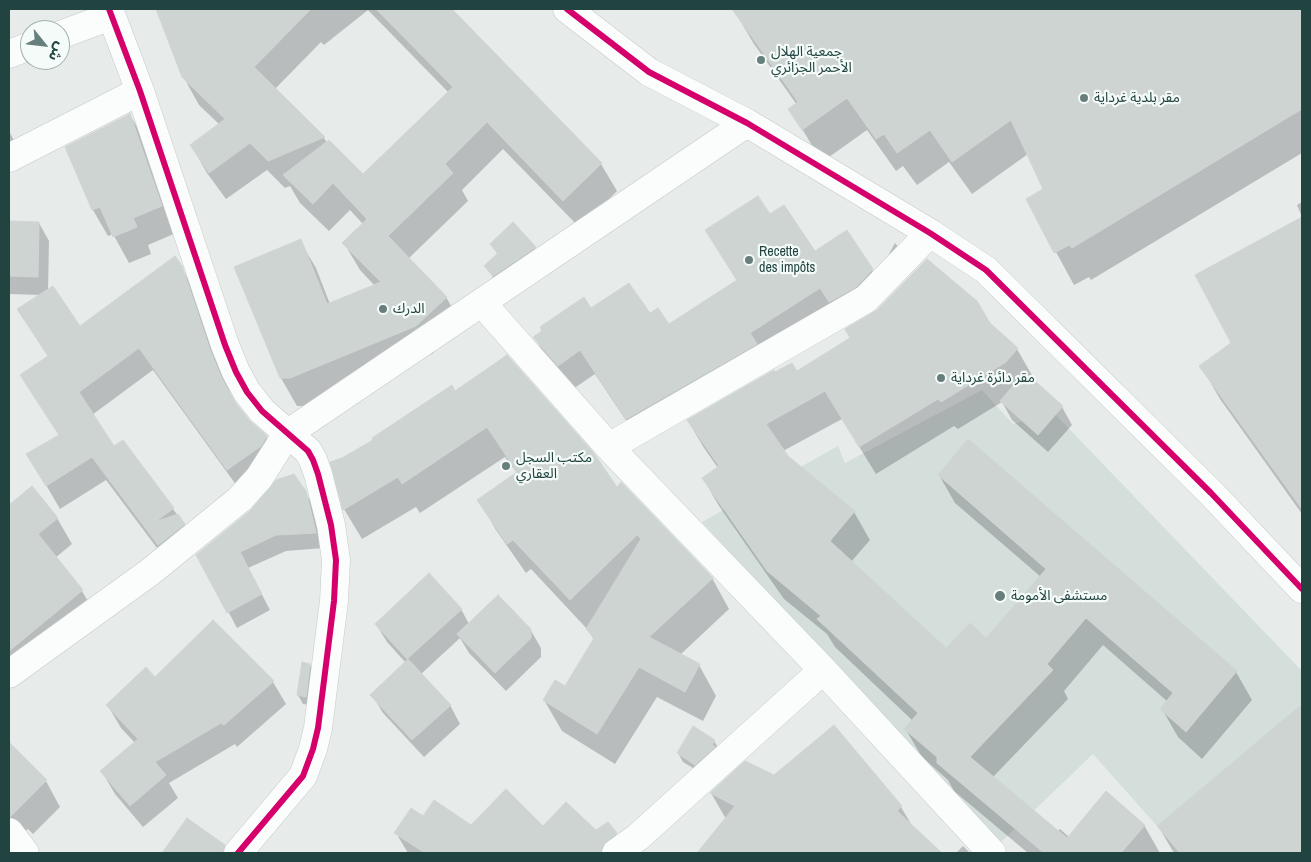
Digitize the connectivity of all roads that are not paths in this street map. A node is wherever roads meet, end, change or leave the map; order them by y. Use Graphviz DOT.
graph roads {
  1 [pos="567,9"];
  2 [pos="110,12"];
  3 [pos="70,30"];
  4 [pos="140,91"];
  5 [pos="746,123"];
  6 [pos="9,158"];
  7 [pos="930,233"];
  8 [pos="482,303"];
  9 [pos="287,434"];
  10 [pos="609,447"];
  11 [pos="1302,589"];
  12 [pos="823,670"];
  13 [pos="9,674"];
  14 [pos="9,832"];
  15 [pos="25,853"];
  16 [pos="238,853"];
  17 [pos="616,853"];
  18 [pos="992,853"];
  1 -- 5 [label="street"];
  2 -- 3 [label="street"];
  2 -- 4 [label="street"];
  4 -- 6 [label="street"];
  4 -- 9 [label="street"];
  5 -- 7 [label="street"];
  5 -- 8 [label="street"];
  7 -- 10 [label="street"];
  7 -- 11 [label="street"];
  8 -- 9 [label="street"];
  8 -- 10 [label="street"];
  9 -- 13 [label="street"];
  9 -- 16 [label="street"];
  10 -- 12 [label="street"];
  12 -- 17 [label="street"];
  12 -- 18 [label="street"];
  14 -- 15 [label="street"];
}
